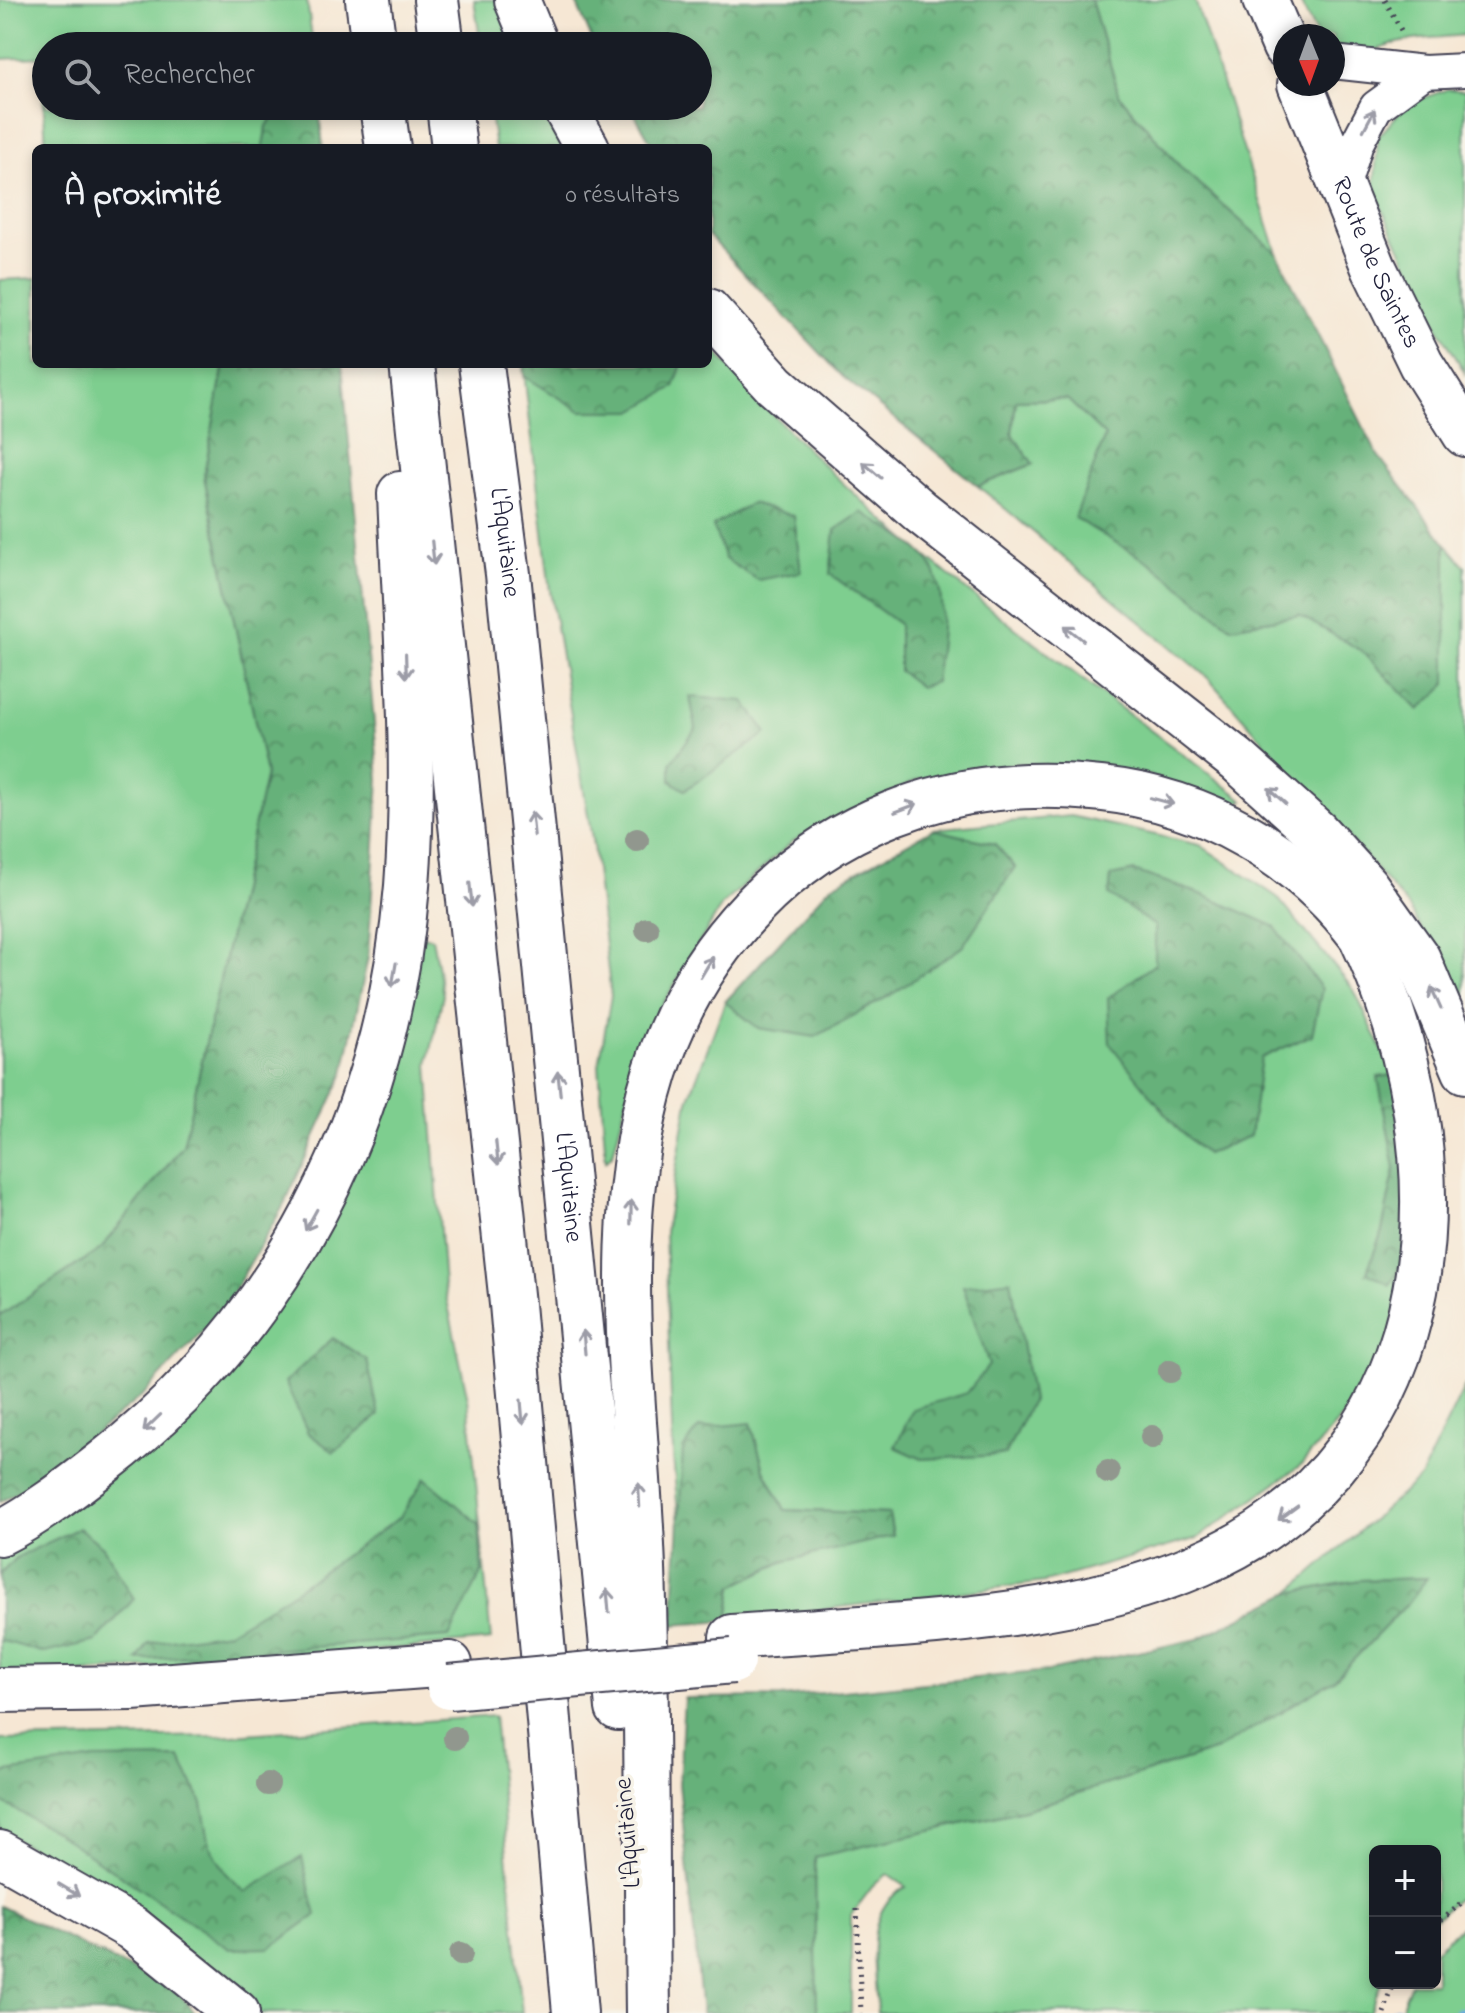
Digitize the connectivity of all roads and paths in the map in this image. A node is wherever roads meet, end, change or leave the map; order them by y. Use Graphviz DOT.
graph roads {
  1 [pos="368,0"];
  2 [pos="436,0"];
  3 [pos="517,0"];
  4 [pos="1265,0"];
  5 [pos="1275,24"];
  6 [pos="372,32"];
  7 [pos="440,32"];
  8 [pos="530,32"];
  9 [pos="1345,63"];
  10 [pos="1465,70"];
  11 [pos="1424,72"];
  12 [pos="1305,96"];
  13 [pos="451,120"];
  14 [pos="572,120"];
  15 [pos="454,144"];
  16 [pos="585,144"];
  17 [pos="1343,188"];
  18 [pos="712,315"];
  19 [pos="395,368"];
  20 [pos="412,368"];
  21 [pos="482,368"];
  22 [pos="1465,434"];
  23 [pos="1465,1071"];
  24 [pos="1392,1454"];
  25 [pos="0,1533"];
  26 [pos="733,1649"];
  27 [pos="449,1676"];
  28 [pos="0,1690"];
  29 [pos="0,1713"];
  30 [pos="0,1853"];
  31 [pos="1465,1900"];
  32 [pos="857,1909"];
  33 [pos="1441,1921"];
  34 [pos="1392,1989"];
  35 [pos="237,2013"];
  36 [pos="575,2013"];
  37 [pos="646,2013"];
  38 [pos="861,2013"];
  39 [pos="1384,2013"];
  1 -- 6 [label="main road"];
  2 -- 7 [label="main road"];
  3 -- 8 [label="main road"];
  4 -- 5 [label="main road"];
  9 -- 11 [label="street"];
  10 -- 11 [label="street"];
  17 -- 11 [label="street, one-way"];
  12 -- 17 [label="main road, Route de Saintes"];
  13 -- 15 [label="main road"];
  14 -- 16 [label="main road"];
  17 -- 22 [label="main road, Route de Saintes"];
  23 -- 18 [label="main road, one-way"];
  19 -- 25 [label="main road, one-way"];
  20 -- 36 [label="main road, one-way"];
  37 -- 21 [label="main road, L'Aquitaine, one-way"];
  24 -- 26 [label="main road"];
  26 -- 27 [label="main road, bridge"];
  37 -- 26 [label="main road, one-way"];
  27 -- 28 [label="main road"];
  27 -- 29 [label="main road"];
  30 -- 35 [label="main road, one-way"];
  31 -- 33 [label="path"];
  32 -- 38 [label="path"];
  34 -- 39 [label="path"];
}
